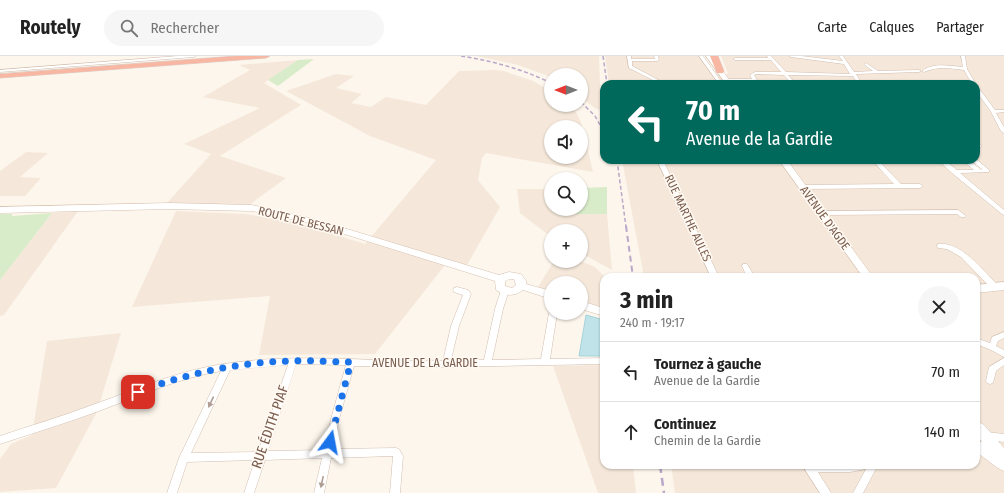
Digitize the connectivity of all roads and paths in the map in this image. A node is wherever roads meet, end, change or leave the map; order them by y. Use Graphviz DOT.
graph roads {
  1 [pos="194,56"];
  2 [pos="266,56"];
  3 [pos="656,56"];
  4 [pos="701,56"];
  5 [pos="709,56"];
  6 [pos="714,56"];
  7 [pos="791,56"];
  8 [pos="842,56"];
  9 [pos="963,56"];
  10 [pos="771,57"];
  11 [pos="629,58"];
  12 [pos="735,59"];
  13 [pos="846,63"];
  14 [pos="866,64"];
  15 [pos="965,69"];
  16 [pos="0,71"];
  17 [pos="720,71"];
  18 [pos="919,71"];
  19 [pos="924,71"];
  20 [pos="877,72"];
  21 [pos="784,73"];
  22 [pos="853,74"];
  23 [pos="0,76"];
  24 [pos="656,80"];
  25 [pos="722,80"];
  26 [pos="724,80"];
  27 [pos="755,80"];
  28 [pos="790,80"];
  29 [pos="857,80"];
  30 [pos="972,80"];
  31 [pos="980,93"];
  32 [pos="1004,111"];
  33 [pos="993,112"];
  34 [pos="1004,132"];
  35 [pos="662,164"];
  36 [pos="786,164"];
  37 [pos="879,164"];
  38 [pos="945,164"];
  39 [pos="979,171"];
  40 [pos="954,172"];
  41 [pos="802,186"];
  42 [pos="899,186"];
  43 [pos="920,186"];
  44 [pos="0,210"];
  45 [pos="822,213"];
  46 [pos="1004,213"];
  47 [pos="963,216"];
  48 [pos="940,246"];
  49 [pos="745,266"];
  50 [pos="713,273"];
  51 [pos="749,273"];
  52 [pos="865,273"];
  53 [pos="500,279"];
  54 [pos="521,286"];
  55 [pos="999,286"];
  56 [pos="980,288"];
  57 [pos="457,290"];
  58 [pos="505,290"];
  59 [pos="544,294"];
  60 [pos="588,307"];
  61 [pos="600,311"];
  62 [pos="552,320"];
  63 [pos="1004,335"];
  64 [pos="980,342"];
  65 [pos="992,347"];
  66 [pos="1004,354"];
  67 [pos="293,361"];
  68 [pos="600,361"];
  69 [pos="1004,361"];
  70 [pos="351,362"];
  71 [pos="545,362"];
  72 [pos="487,363"];
  73 [pos="446,364"];
  74 [pos="227,367"];
  75 [pos="990,381"];
  76 [pos="1004,438"];
  77 [pos="0,440"];
  78 [pos="982,442"];
  79 [pos="327,454"];
  80 [pos="260,456"];
  81 [pos="1004,457"];
  82 [pos="184,458"];
  83 [pos="1004,466"];
  84 [pos="810,469"];
  85 [pos="871,469"];
  86 [pos="172,493"];
  87 [pos="248,493"];
  88 [pos="319,493"];
  89 [pos="395,493"];
  90 [pos="826,493"];
  91 [pos="858,493"];
  1 -- 16 [label="street"];
  2 -- 23 [label="highway"];
  3 -- 11 [label="street"];
  4 -- 25 [label="street"];
  5 -- 17 [label="street"];
  6 -- 17 [label="highway"];
  7 -- 13 [label="street"];
  8 -- 13 [label="street"];
  9 -- 15 [label="street"];
  10 -- 12 [label="street"];
  10 -- 21 [label="street"];
  11 -- 24 [label="street"];
  13 -- 22 [label="street"];
  14 -- 20 [label="street"];
  15 -- 19 [label="street"];
  15 -- 30 [label="street"];
  17 -- 26 [label="street"];
  18 -- 20 [label="street"];
  20 -- 22 [label="street"];
  21 -- 22 [label="street"];
  21 -- 27 [label="street"];
  21 -- 28 [label="street"];
  22 -- 29 [label="street"];
  31 -- 33 [label="street"];
  32 -- 33 [label="street"];
  33 -- 34 [label="street"];
  35 -- 50 [label="street, RUE MARTHE AULES"];
  36 -- 41 [label="street, AVENUE D'AGDE"];
  37 -- 42 [label="street"];
  38 -- 40 [label="street"];
  39 -- 40 [label="street"];
  40 -- 46 [label="street"];
  41 -- 42 [label="street"];
  41 -- 45 [label="street, AVENUE D'AGDE"];
  42 -- 43 [label="street"];
  44 -- 53 [label="street, ROUTE DE BESSAN"];
  45 -- 47 [label="street"];
  45 -- 52 [label="street, AVENUE D'AGDE"];
  48 -- 55 [label="street"];
  49 -- 51 [label="street"];
  53 -- 54 [label="street, ROUTE DE BESSAN"];
  53 -- 58 [label="street"];
  54 -- 58 [label="street"];
  54 -- 59 [label="street, ROUTE DE BESSAN"];
  55 -- 56 [label="street"];
  57 -- 73 [label="street"];
  58 -- 72 [label="street"];
  60 -- 61 [label="street"];
  62 -- 71 [label="street"];
  63 -- 65 [label="street"];
  64 -- 65 [label="street"];
  65 -- 66 [label="street"];
  67 -- 70 [label="street, AVENUE DE LA GARDIE"];
  67 -- 74 [label="street, AVENUE DE LA GARDIE"];
  67 -- 80 [label="street, RUE ÉDITH PIAF"];
  68 -- 71 [label="street, AVENUE DE LA GARDIE"];
  69 -- 75 [label="street"];
  70 -- 73 [label="street, AVENUE DE LA GARDIE"];
  70 -- 79 [label="street"];
  71 -- 72 [label="street, AVENUE DE LA GARDIE"];
  72 -- 73 [label="street, AVENUE DE LA GARDIE"];
  74 -- 77 [label="street, AVENUE DE LA GARDIE"];
  74 -- 82 [label="street, one-way"];
  76 -- 78 [label="street"];
  78 -- 81 [label="street"];
  78 -- 83 [label="street"];
  79 -- 80 [label="street"];
  79 -- 88 [label="street, one-way"];
  79 -- 89 [label="street"];
  80 -- 82 [label="street"];
  80 -- 87 [label="street, RUE ÉDITH PIAF"];
  82 -- 86 [label="street"];
  84 -- 90 [label="street"];
  85 -- 91 [label="street"];
}
